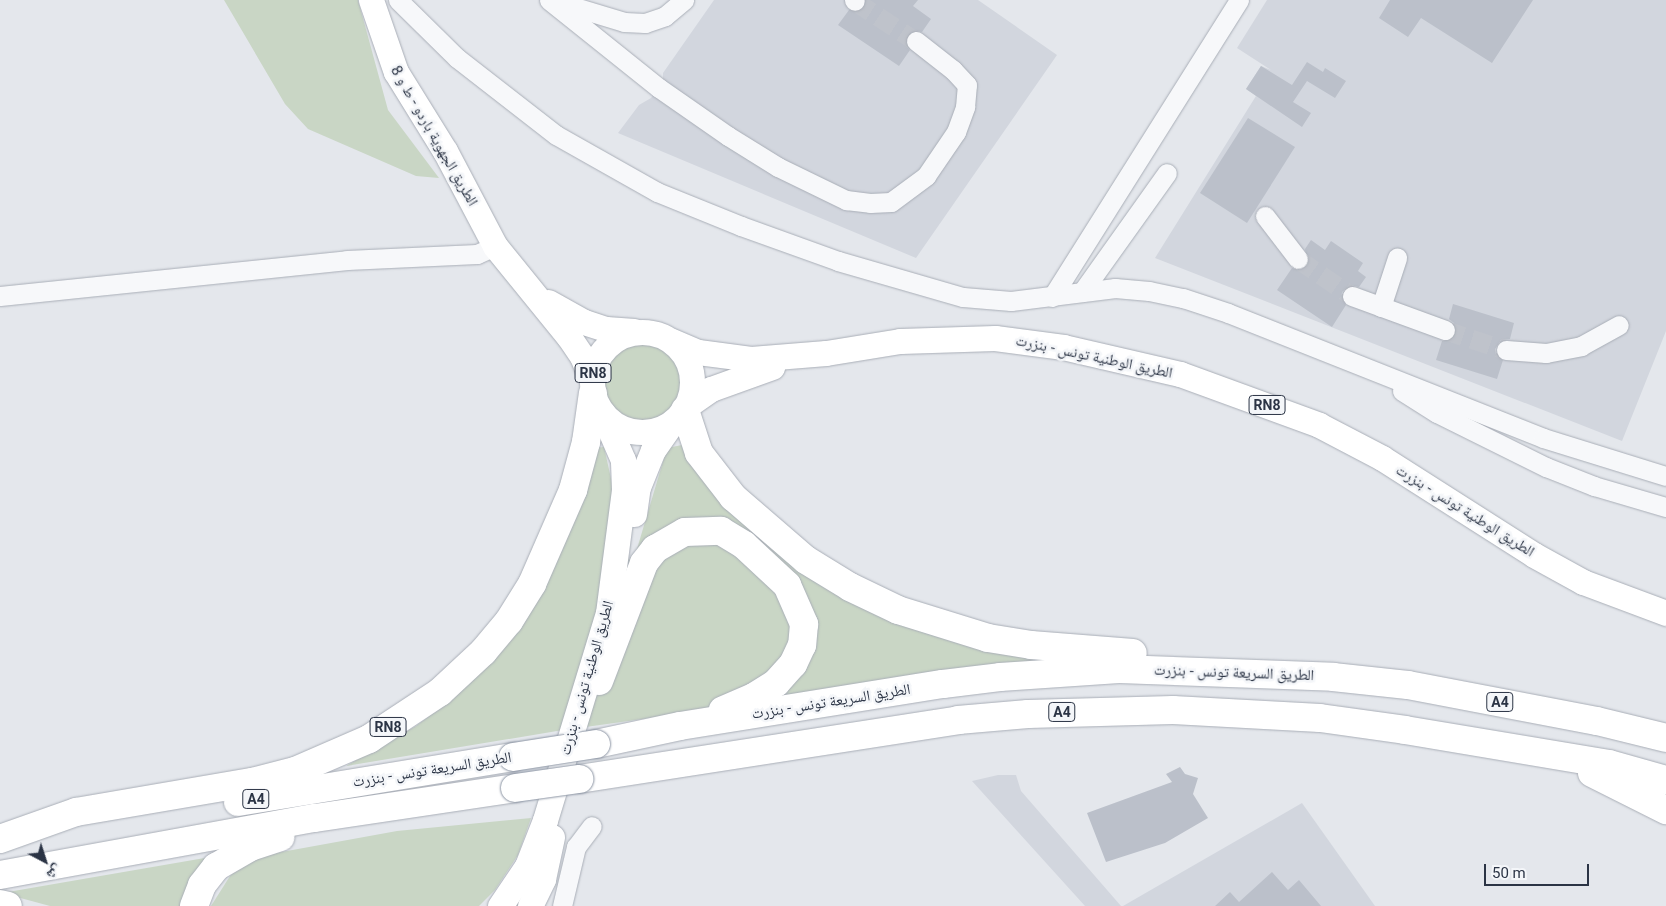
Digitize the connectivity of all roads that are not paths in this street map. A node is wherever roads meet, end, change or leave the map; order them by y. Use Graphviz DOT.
graph roads {
  1 [pos="371,0"];
  2 [pos="550,0"];
  3 [pos="684,0"];
  4 [pos="1239,0"];
  5 [pos="402,1"];
  6 [pos="580,5"];
  7 [pos="379,27"];
  8 [pos="916,42"];
  9 [pos="1167,174"];
  10 [pos="1265,216"];
  11 [pos="495,246"];
  12 [pos="1398,258"];
  13 [pos="1298,259"];
  14 [pos="530,289"];
  15 [pos="1082,292"];
  16 [pos="0,296"];
  17 [pos="1052,296"];
  18 [pos="1352,296"];
  19 [pos="1381,307"];
  20 [pos="1619,325"];
  21 [pos="1445,330"];
  22 [pos="638,332"];
  23 [pos="672,341"];
  24 [pos="1506,350"];
  25 [pos="826,353"];
  26 [pos="1381,375"];
  27 [pos="595,396"];
  28 [pos="681,413"];
  29 [pos="1603,458"];
  30 [pos="1666,476"];
  31 [pos="1594,486"];
  32 [pos="1666,507"];
  33 [pos="1666,613"];
  34 [pos="1333,677"];
  35 [pos="599,681"];
  36 [pos="680,726"];
  37 [pos="1666,738"];
  38 [pos="1546,755"];
  39 [pos="1666,780"];
  40 [pos="422,803"];
  41 [pos="1666,810"];
  42 [pos="557,819"];
  43 [pos="592,826"];
  44 [pos="0,840"];
  45 [pos="0,875"];
  46 [pos="0,904"];
  47 [pos="8,906"];
  48 [pos="194,906"];
  49 [pos="500,906"];
  50 [pos="515,906"];
  51 [pos="530,906"];
  52 [pos="562,906"];
  1 -- 7 [label="main road, الطريق الجهوية باردو - ط و 8"];
  2 -- 6 [label="street"];
  2 -- 8 [label="street"];
  3 -- 6 [label="street"];
  4 -- 17 [label="street"];
  5 -- 7 [label="street"];
  5 -- 17 [label="street"];
  7 -- 11 [label="main road, الطريق الجهوية باردو - ط و 8"];
  9 -- 15 [label="street"];
  10 -- 13 [label="street"];
  11 -- 14 [label="main road, الطريق الجهوية باردو - ط و 8"];
  11 -- 16 [label="street"];
  12 -- 19 [label="street"];
  14 -- 22 [label="main road, الطريق الجهوية باردو - ط و 8"];
  14 -- 27 [label="main road, الطريق الجهوية باردو - ط و 8"];
  15 -- 17 [label="street"];
  15 -- 26 [label="street"];
  18 -- 19 [label="street"];
  19 -- 21 [label="street"];
  20 -- 24 [label="street"];
  22 -- 23 [label="main road, الطريق الوطنية تونس - بنزرت / RN8"];
  22 -- 27 [label="main road, RN8"];
  23 -- 25 [label="main road, الطريق الوطنية تونس - بنزرت / RN8"];
  23 -- 28 [label="main road, الطريق الوطنية تونس - بنزرت / RN8"];
  25 -- 28 [label="main road, الطريق الوطنية تونس - بنزرت / RN8"];
  25 -- 33 [label="main road, الطريق الوطنية تونس - بنزرت / RN8"];
  26 -- 29 [label="street"];
  26 -- 31 [label="street"];
  27 -- 28 [label="main road, الطريق الوطنية تونس - بنزرت / RN8"];
  27 -- 44 [label="highway, RN8"];
  27 -- 49 [label="main road, الطريق الوطنية تونس - بنزرت"];
  28 -- 34 [label="highway"];
  28 -- 35 [label="main road, الطريق الوطنية تونس - بنزرت / RN8"];
  29 -- 30 [label="street"];
  29 -- 31 [label="street"];
  31 -- 32 [label="street"];
  34 -- 36 [label="highway, الطريق السريعة تونس - بنزرت / A4"];
  34 -- 37 [label="highway, الطريق السريعة تونس - بنزرت / A4"];
  35 -- 36 [label="highway"];
  35 -- 42 [label="main road, الطريق الوطنية تونس - بنزرت / RN8"];
  36 -- 44 [label="highway, الطريق السريعة تونس - بنزرت / A4, bridge"];
  38 -- 39 [label="highway, الطريق السريعة تونس - بنزرت / A4"];
  38 -- 40 [label="highway, الطريق السريعة تونس - بنزرت / A4, bridge"];
  38 -- 41 [label="highway"];
  40 -- 45 [label="highway, الطريق السريعة تونس - بنزرت / A4"];
  40 -- 48 [label="highway"];
  42 -- 50 [label="main road, الطريق الوطنية تونس - بنزرت / RN8"];
  42 -- 51 [label="main road"];
  43 -- 52 [label="street"];
  46 -- 47 [label="highway"];
}
